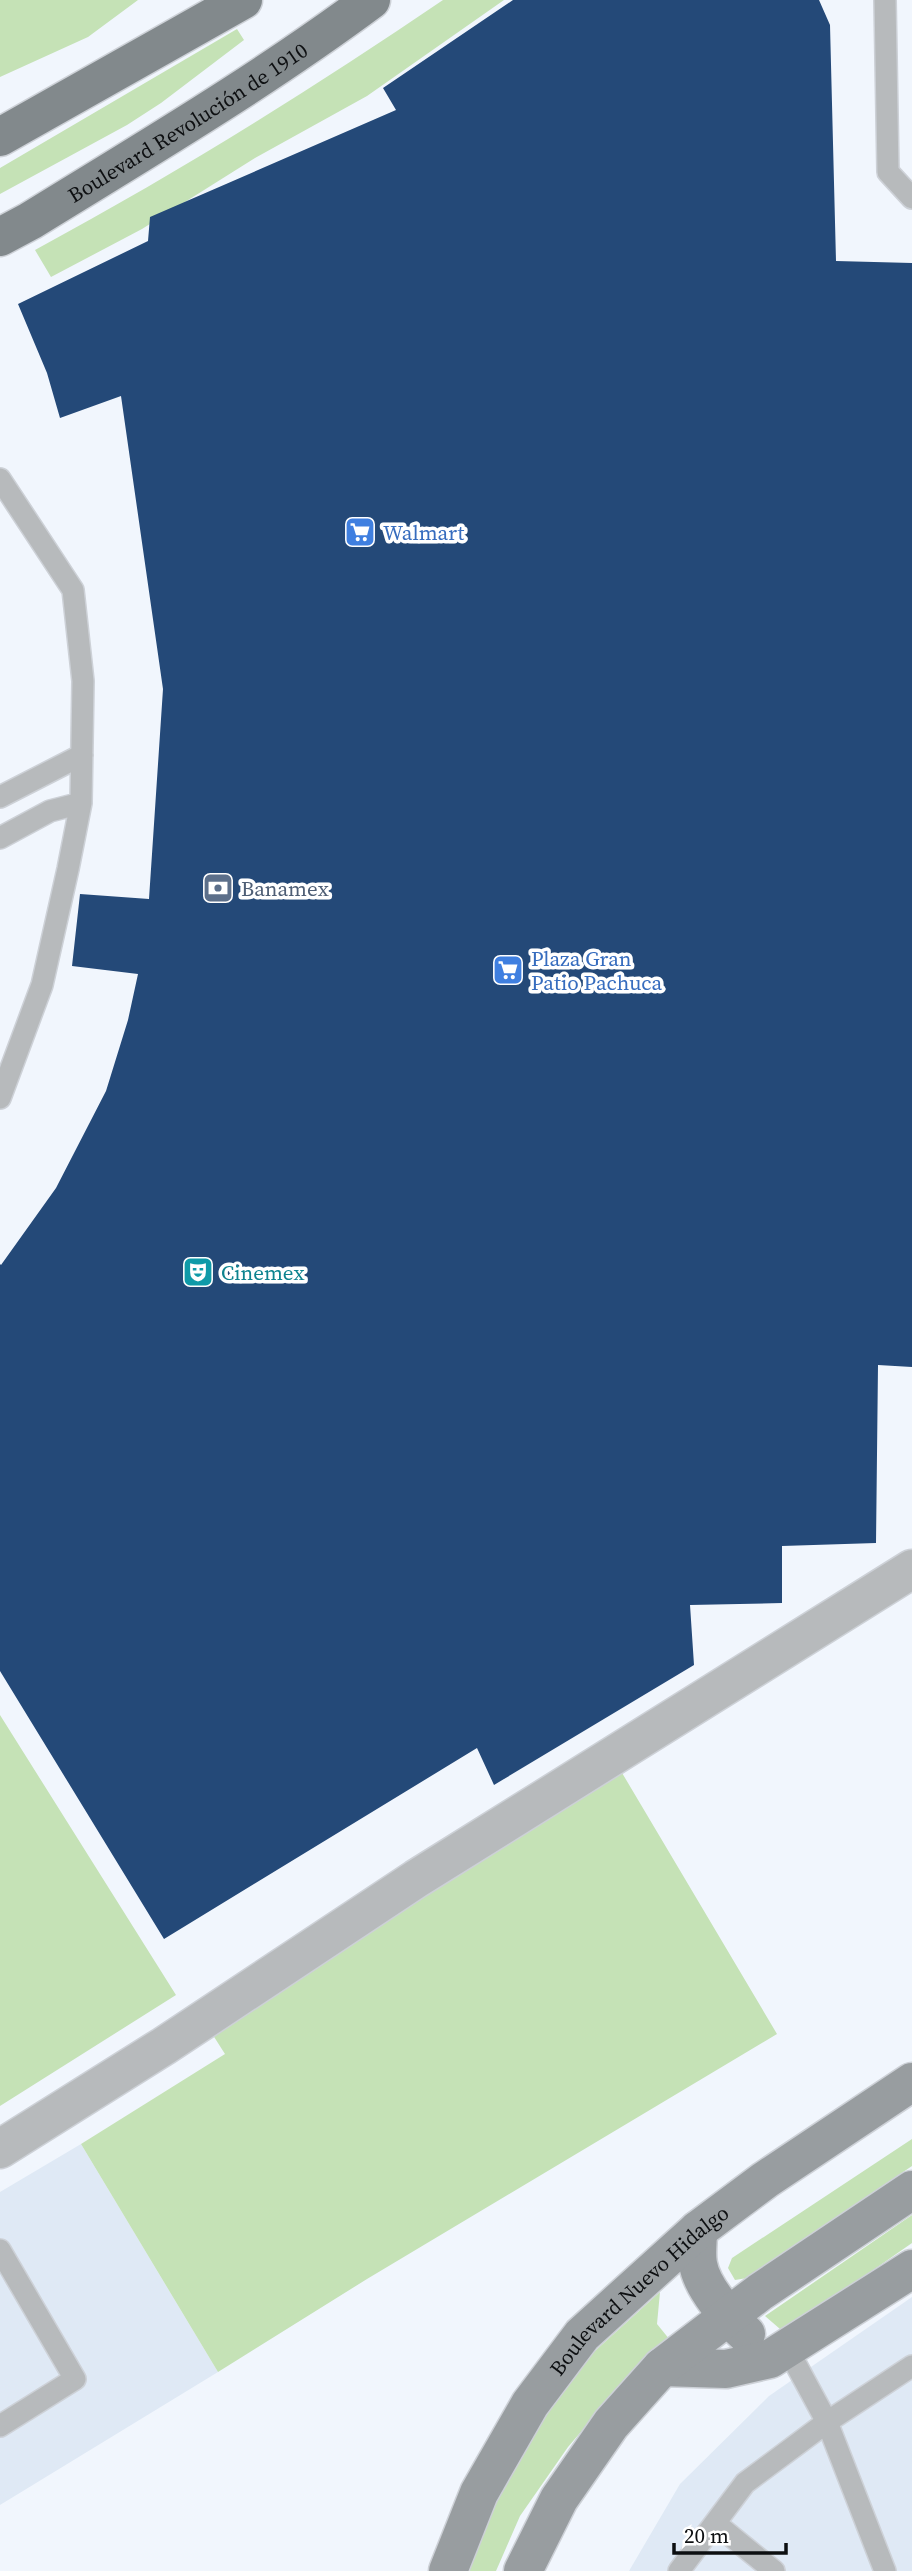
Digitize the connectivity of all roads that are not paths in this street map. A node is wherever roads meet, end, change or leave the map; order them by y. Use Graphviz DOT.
graph roads {
  1 [pos="243,0"];
  2 [pos="372,0"];
  3 [pos="885,0"];
  4 [pos="0,137"];
  5 [pos="912,198"];
  6 [pos="0,237"];
  7 [pos="0,479"];
  8 [pos="82,755"];
  9 [pos="0,797"];
  10 [pos="81,803"];
  11 [pos="0,838"];
  12 [pos="0,1098"];
  13 [pos="912,1569"];
  14 [pos="912,2082"];
  15 [pos="0,2149"];
  16 [pos="912,2190"];
  17 [pos="698,2230"];
  18 [pos="0,2250"];
  19 [pos="912,2269"];
  20 [pos="729,2317"];
  21 [pos="787,2348"];
  22 [pos="912,2366"];
  23 [pos="662,2367"];
  24 [pos="827,2422"];
  25 [pos="0,2426"];
  26 [pos="715,2524"];
  27 [pos="448,2571"];
  28 [pos="523,2571"];
  29 [pos="679,2571"];
  30 [pos="774,2571"];
  31 [pos="885,2571"];
  1 -- 4 [label="main road"];
  2 -- 6 [label="main road, Boulevard Revolución de 1910"];
  3 -- 5 [label="lane"];
  7 -- 8 [label="lane"];
  8 -- 9 [label="lane"];
  8 -- 10 [label="lane"];
  10 -- 11 [label="lane"];
  10 -- 12 [label="lane"];
  13 -- 15 [label="street"];
  14 -- 17 [label="street, Boulevard Nuevo Hidalgo"];
  16 -- 20 [label="street"];
  17 -- 20 [label="street"];
  17 -- 27 [label="street, Boulevard Nuevo Hidalgo"];
  18 -- 25 [label="lane"];
  19 -- 21 [label="street"];
  20 -- 21 [label="street"];
  20 -- 23 [label="street"];
  21 -- 23 [label="street"];
  21 -- 24 [label="lane"];
  22 -- 24 [label="lane"];
  23 -- 28 [label="street"];
  24 -- 26 [label="lane"];
  24 -- 31 [label="lane"];
  26 -- 29 [label="lane"];
  26 -- 30 [label="lane"];
}
